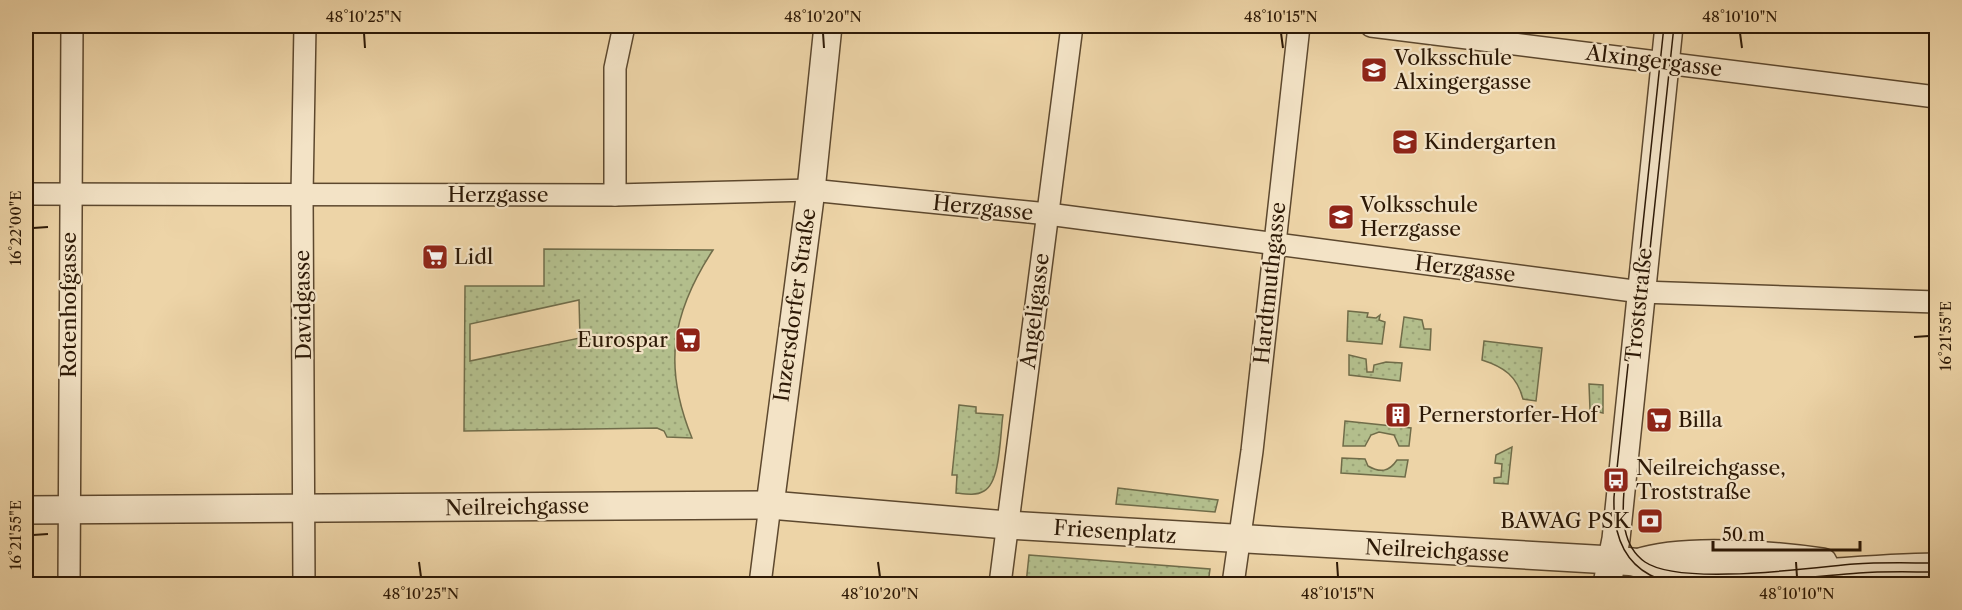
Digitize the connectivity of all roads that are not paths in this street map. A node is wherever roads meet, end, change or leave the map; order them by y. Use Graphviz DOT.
graph roads {
  1 [pos="72,26"];
  2 [pos="305,26"];
  3 [pos="624,26"];
  4 [pos="828,26"];
  5 [pos="1072,26"];
  6 [pos="1299,26"];
  7 [pos="1371,26"];
  8 [pos="1669,26"];
  9 [pos="1665,63"];
  10 [pos="1936,97"];
  11 [pos="811,190"];
  12 [pos="26,194"];
  13 [pos="70,195"];
  14 [pos="302,195"];
  15 [pos="615,195"];
  16 [pos="1048,214"];
  17 [pos="1274,244"];
  18 [pos="1641,292"];
  19 [pos="1936,302"];
  20 [pos="770,505"];
  21 [pos="305,509"];
  22 [pos="26,510"];
  23 [pos="69,510"];
  24 [pos="1007,525"];
  25 [pos="1238,540"];
  26 [pos="1933,568"];
  27 [pos="1618,569"];
  28 [pos="69,585"];
  29 [pos="303,585"];
  30 [pos="760,585"];
  31 [pos="1000,585"];
  32 [pos="1233,585"];
  1 -- 13 [label="street, Rotenhofgasse"];
  2 -- 14 [label="street, Davidgasse"];
  3 -- 15 [label="street"];
  4 -- 11 [label="street, Inzersdorfer Straße"];
  5 -- 16 [label="street, Angeligasse"];
  6 -- 17 [label="street, Hardtmuthgasse"];
  7 -- 9 [label="street, Alxingergasse"];
  8 -- 9 [label="street, Troststraße"];
  9 -- 10 [label="street, Alxingergasse"];
  9 -- 18 [label="street, Troststraße"];
  11 -- 15 [label="street, Herzgasse"];
  11 -- 16 [label="street, Herzgasse"];
  11 -- 20 [label="street, Inzersdorfer Straße"];
  12 -- 13 [label="street, Herzgasse"];
  13 -- 14 [label="street, Herzgasse"];
  13 -- 23 [label="street, Rotenhofgasse"];
  14 -- 15 [label="street, Herzgasse"];
  14 -- 21 [label="street, Davidgasse"];
  16 -- 17 [label="street, Herzgasse"];
  16 -- 24 [label="street, Angeligasse"];
  17 -- 18 [label="street, Herzgasse"];
  17 -- 25 [label="street, Hardtmuthgasse"];
  18 -- 19 [label="street, Herzgasse"];
  18 -- 27 [label="street, Troststraße"];
  20 -- 21 [label="street, Neilreichgasse"];
  20 -- 24 [label="street, Neilreichgasse"];
  20 -- 30 [label="street, Inzersdorfer Straße"];
  21 -- 23 [label="street, Neilreichgasse"];
  21 -- 29 [label="street, Davidgasse"];
  22 -- 23 [label="street, Neilreichgasse"];
  23 -- 28 [label="street, Rotenhofgasse"];
  24 -- 25 [label="street, Friesenplatz"];
  24 -- 31 [label="street"];
  25 -- 27 [label="street, Neilreichgasse"];
  25 -- 32 [label="street"];
  26 -- 27 [label="street, Neilreichgasse"];
}
